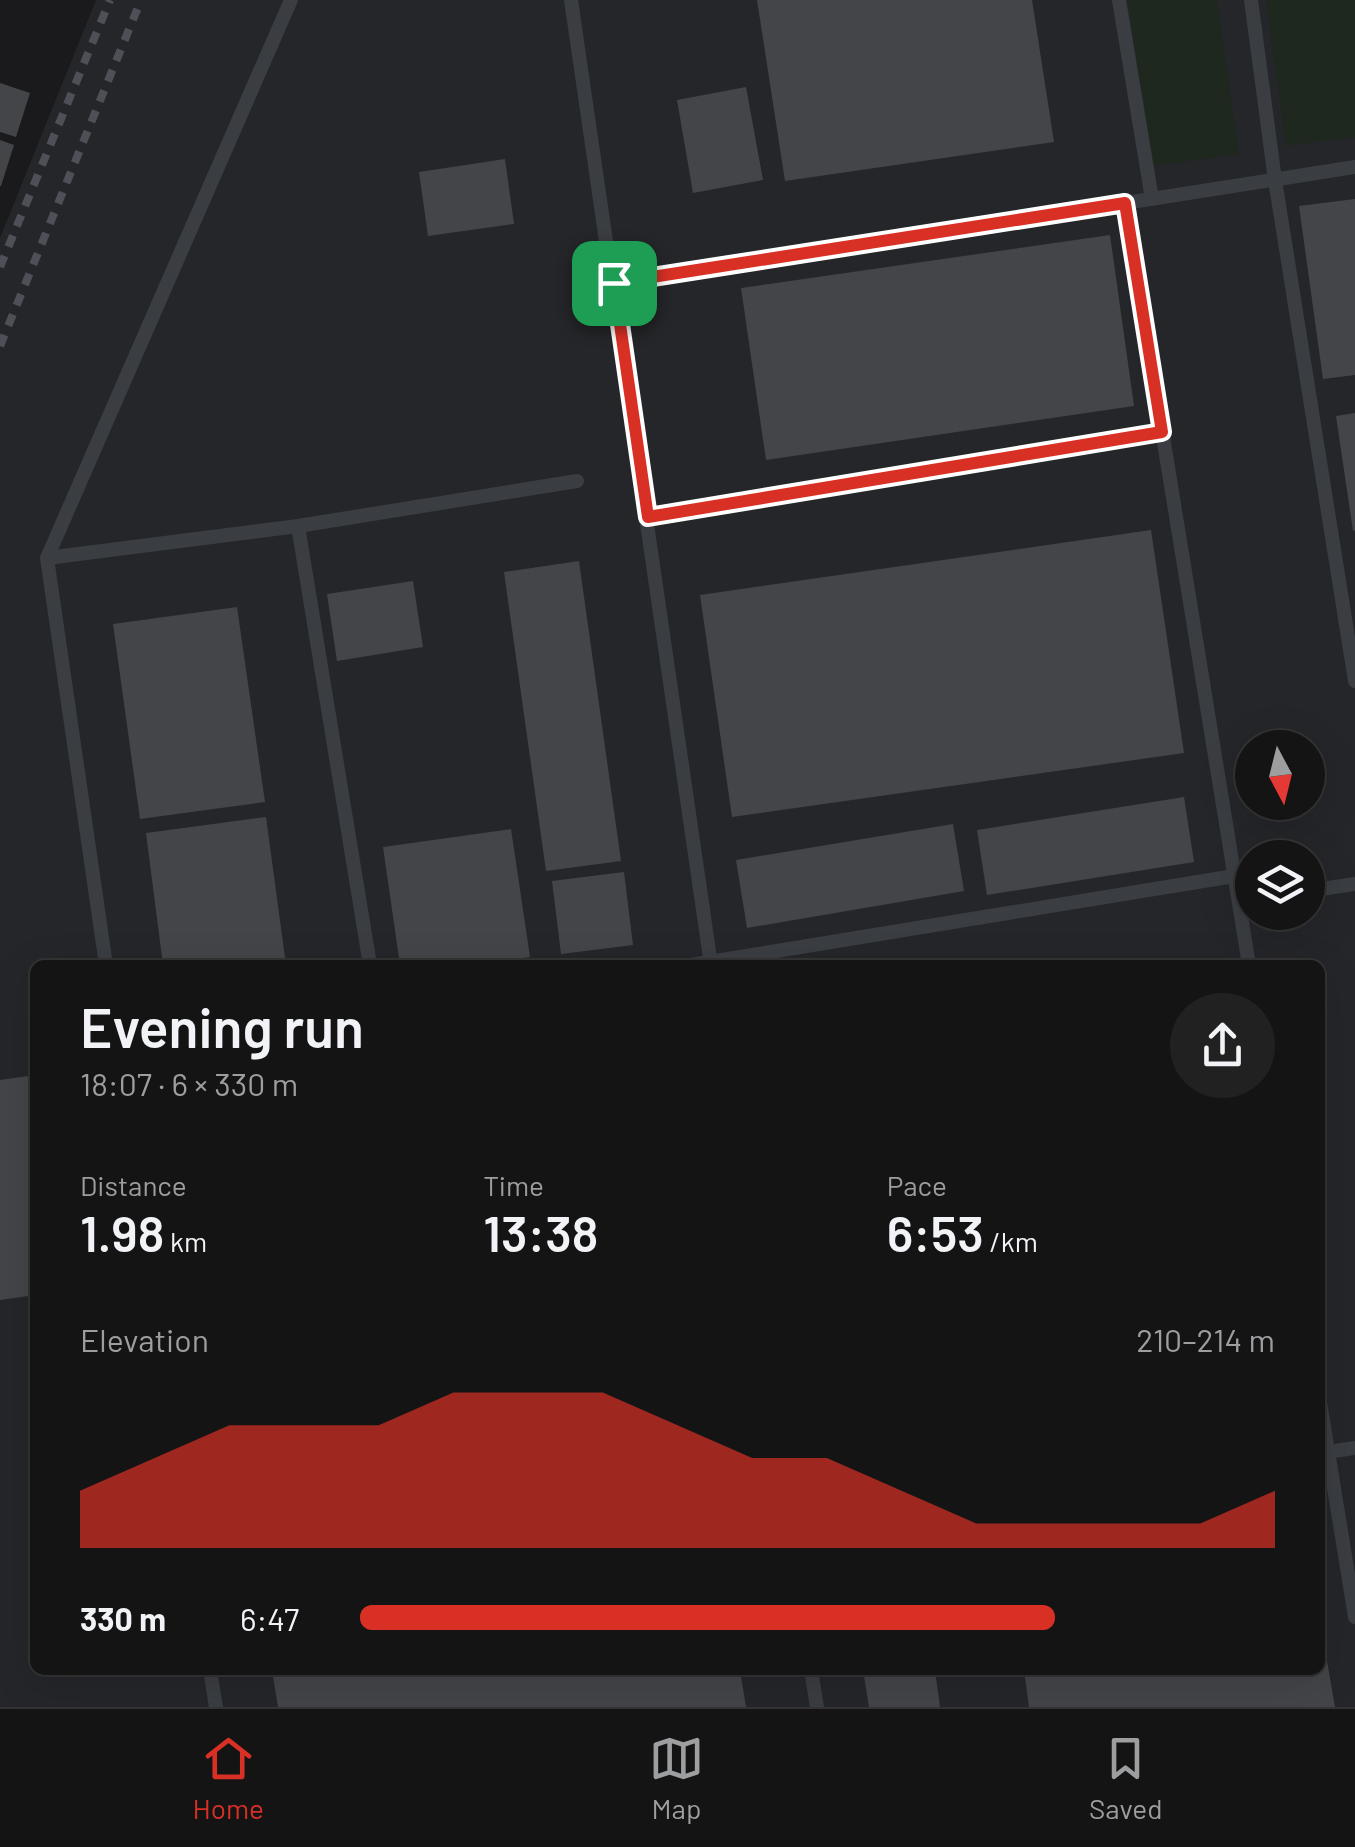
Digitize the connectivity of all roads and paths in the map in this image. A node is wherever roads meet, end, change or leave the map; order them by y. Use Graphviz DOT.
graph roads {
  1 [pos="290,0"];
  2 [pos="571,0"];
  3 [pos="1120,0"];
  4 [pos="1251,0"];
  5 [pos="1355,167"];
  6 [pos="1274,180"];
  7 [pos="1152,199"];
  8 [pos="1125,203"];
  9 [pos="614,283"];
  10 [pos="1162,432"];
  11 [pos="577,481"];
  12 [pos="648,517"];
  13 [pos="298,526"];
  14 [pos="46,558"];
  15 [pos="1355,681"];
  16 [pos="1234,876"];
  17 [pos="1355,884"];
  18 [pos="1325,888"];
  19 [pos="1247,930"];
  20 [pos="105,960"];
  21 [pos="369,960"];
  22 [pos="711,960"];
  23 [pos="729,960"];
  24 [pos="1249,960"];
  25 [pos="1355,1448"];
  26 [pos="1325,1453"];
  27 [pos="1325,1458"];
  28 [pos="1355,1618"];
  29 [pos="211,1675"];
  30 [pos="813,1675"];
  31 [pos="216,1707"];
  32 [pos="817,1707"];
  1 -- 14 [label="lane"];
  2 -- 9 [label="lane"];
  3 -- 7 [label="lane"];
  4 -- 6 [label="lane"];
  5 -- 6 [label="lane"];
  6 -- 7 [label="lane"];
  6 -- 15 [label="lane"];
  7 -- 8 [label="lane"];
  8 -- 9 [label="lane"];
  8 -- 10 [label="lane"];
  9 -- 12 [label="lane"];
  10 -- 12 [label="lane"];
  10 -- 16 [label="lane"];
  11 -- 13 [label="lane"];
  12 -- 22 [label="lane"];
  13 -- 14 [label="lane"];
  13 -- 21 [label="lane"];
  14 -- 20 [label="lane"];
  16 -- 23 [label="lane"];
  17 -- 18 [label="lane"];
  19 -- 24 [label="lane"];
  25 -- 26 [label="lane"];
  27 -- 28 [label="lane"];
  29 -- 31 [label="lane"];
  30 -- 32 [label="lane"];
}
